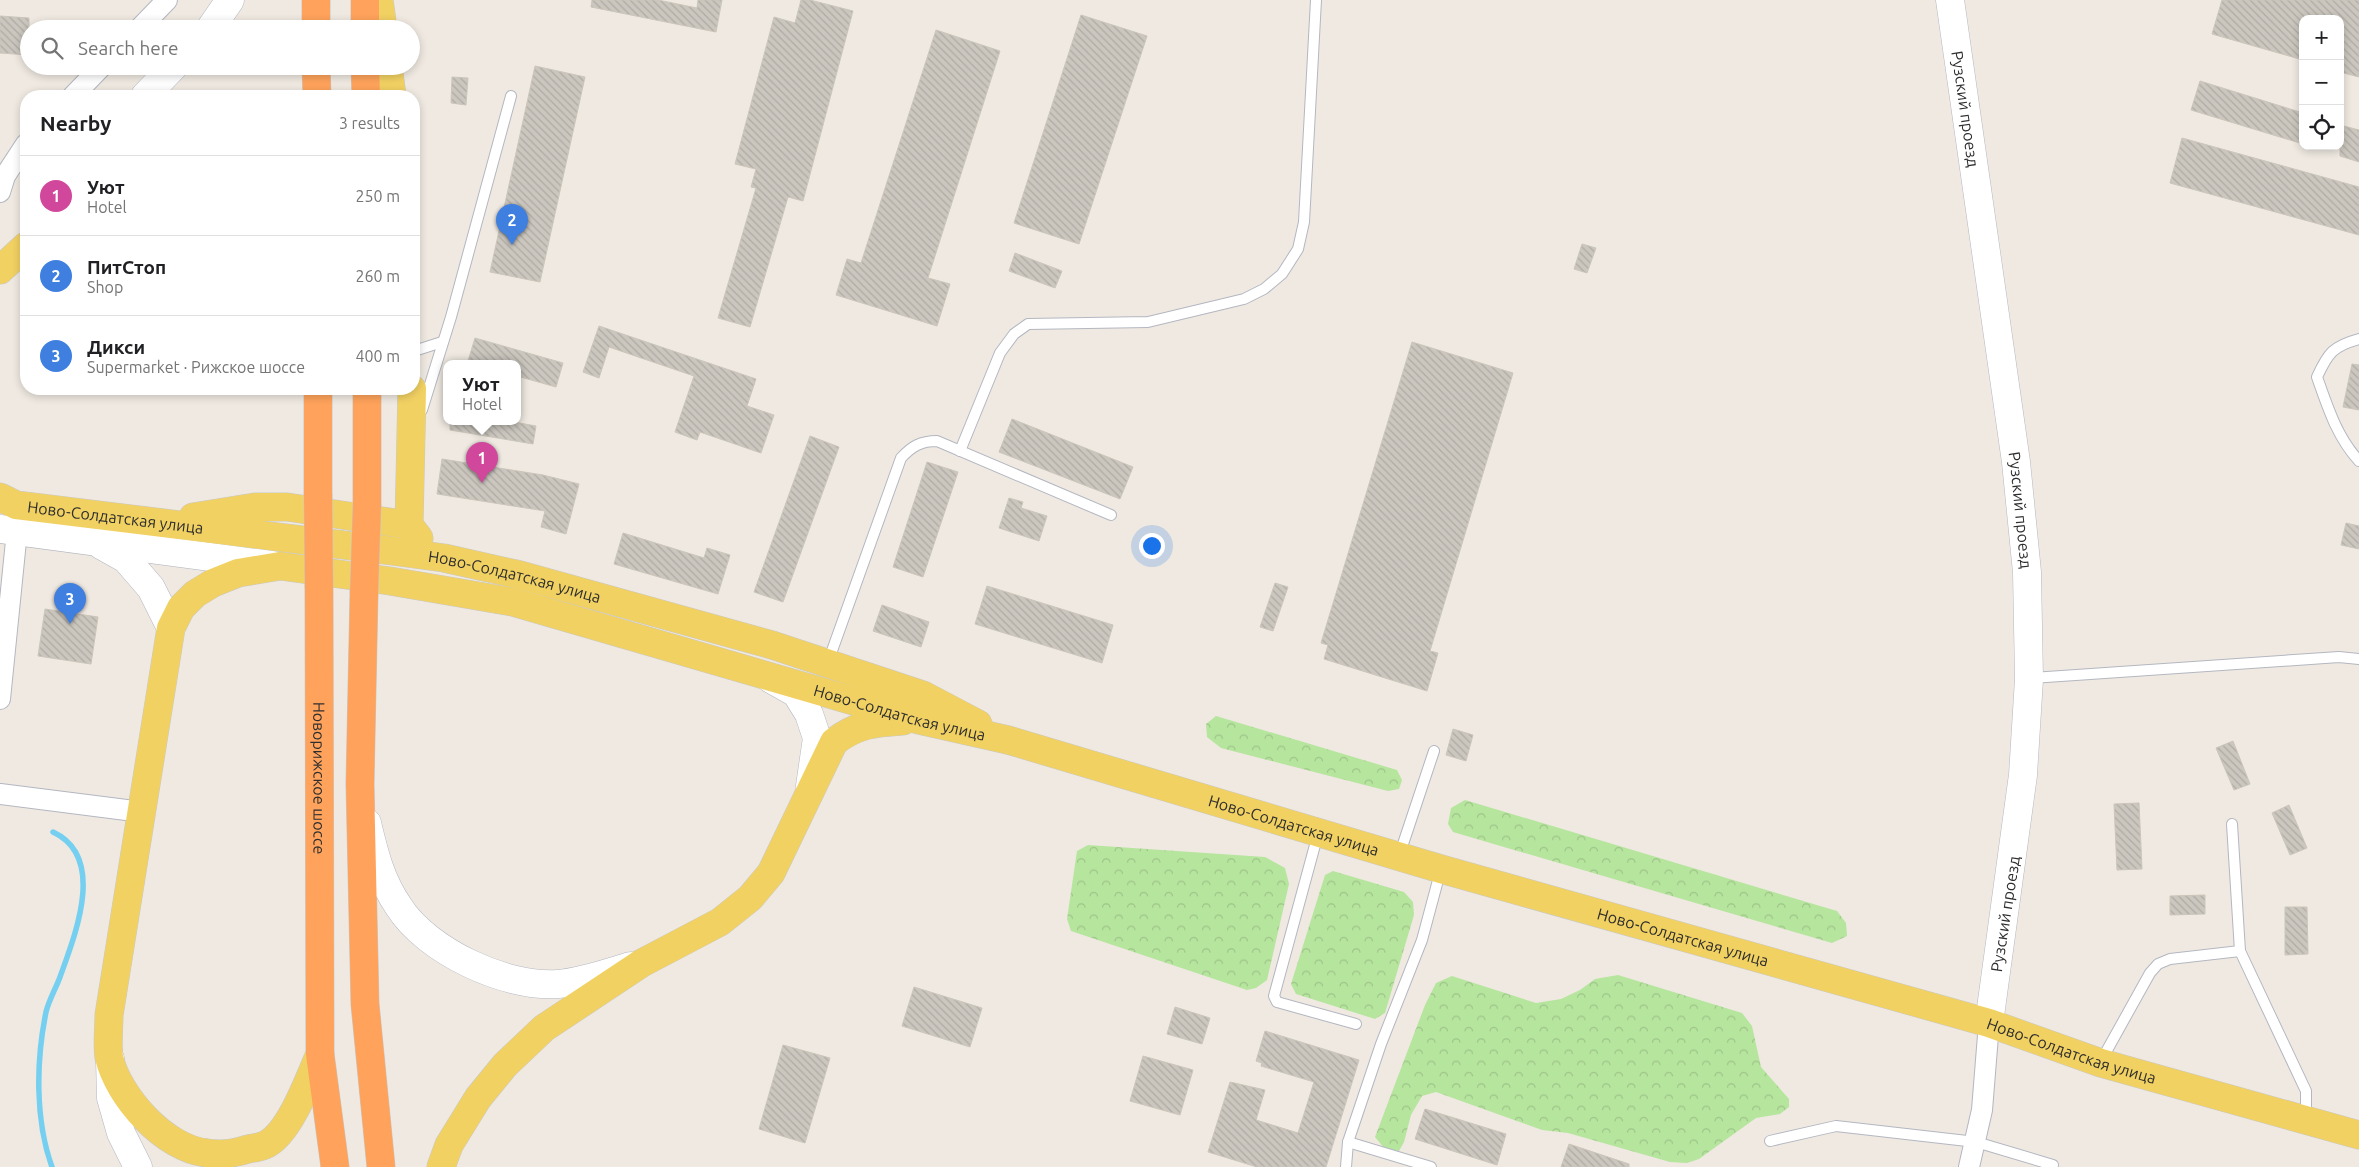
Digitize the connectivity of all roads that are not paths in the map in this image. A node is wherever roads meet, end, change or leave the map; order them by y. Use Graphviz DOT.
graph roads {
  1 [pos="167,0"];
  2 [pos="230,0"];
  3 [pos="316,0"];
  4 [pos="365,0"];
  5 [pos="379,0"];
  6 [pos="1316,0"];
  7 [pos="1950,0"];
  8 [pos="148,20"];
  9 [pos="216,20"];
  10 [pos="316,20"];
  11 [pos="365,20"];
  12 [pos="382,20"];
  13 [pos="93,75"];
  14 [pos="165,75"];
  15 [pos="316,75"];
  16 [pos="365,75"];
  17 [pos="389,75"];
  18 [pos="79,90"];
  19 [pos="151,90"];
  20 [pos="317,90"];
  21 [pos="366,90"];
  22 [pos="391,90"];
  23 [pos="511,96"];
  24 [pos="20,151"];
  25 [pos="20,154"];
  26 [pos="0,169"];
  27 [pos="0,192"];
  28 [pos="20,238"];
  29 [pos="20,252"];
  30 [pos="0,270"];
  31 [pos="2359,338"];
  32 [pos="442,342"];
  33 [pos="420,349"];
  34 [pos="305,395"];
  35 [pos="318,395"];
  36 [pos="368,395"];
  37 [pos="412,395"];
  38 [pos="411,446"];
  39 [pos="960,451"];
  40 [pos="318,452"];
  41 [pos="2359,462"];
  42 [pos="7,513"];
  43 [pos="1111,515"];
  44 [pos="163,522"];
  45 [pos="409,525"];
  46 [pos="96,542"];
  47 [pos="444,558"];
  48 [pos="280,566"];
  49 [pos="171,628"];
  50 [pos="2359,659"];
  51 [pos="828,663"];
  52 [pos="767,678"];
  53 [pos="2029,678"];
  54 [pos="0,700"];
  55 [pos="919,720"];
  56 [pos="1008,740"];
  57 [pos="1434,751"];
  58 [pos="360,784"];
  59 [pos="0,794"];
  60 [pos="808,794"];
  61 [pos="142,812"];
  62 [pos="2232,824"];
  63 [pos="1318,833"];
  64 [pos="1398,857"];
  65 [pos="1441,870"];
  66 [pos="2240,951"];
  67 [pos="642,963"];
  68 [pos="1989,1023"];
  69 [pos="1356,1024"];
  70 [pos="320,1054"];
  71 [pos="110,1057"];
  72 [pos="2101,1063"];
  73 [pos="2306,1119"];
  74 [pos="2359,1135"];
  75 [pos="1770,1140"];
  76 [pos="1348,1142"];
  77 [pos="1976,1142"];
  78 [pos="2053,1165"];
  79 [pos="138,1167"];
  80 [pos="335,1167"];
  81 [pos="381,1167"];
  82 [pos="441,1167"];
  83 [pos="1346,1167"];
  84 [pos="1431,1167"];
  85 [pos="1969,1167"];
  1 -- 8 [label="street"];
  2 -- 9 [label="main road"];
  3 -- 10 [label="highway"];
  4 -- 11 [label="highway"];
  5 -- 12 [label="main road"];
  6 -- 39 [label="lane"];
  7 -- 53 [label="main road, Рузский проезд"];
  13 -- 18 [label="street"];
  14 -- 19 [label="main road"];
  15 -- 20 [label="highway"];
  16 -- 21 [label="highway"];
  17 -- 22 [label="main road"];
  23 -- 32 [label="lane"];
  24 -- 26 [label="lane"];
  25 -- 27 [label="street"];
  28 -- 30 [label="main road"];
  29 -- 30 [label="main road"];
  31 -- 41 [label="lane"];
  32 -- 33 [label="lane"];
  32 -- 38 [label="lane"];
  34 -- 40 [label="main road"];
  35 -- 40 [label="highway, Новорижское шоссе"];
  36 -- 58 [label="highway, bridge"];
  37 -- 38 [label="main road"];
  38 -- 45 [label="main road"];
  39 -- 43 [label="lane"];
  39 -- 51 [label="lane"];
  40 -- 70 [label="highway, Новорижское шоссе, bridge"];
  42 -- 44 [label="main road, Ново-Солдатская улица"];
  42 -- 46 [label="main road, Ново-Солдатская улица"];
  42 -- 54 [label="street"];
  44 -- 45 [label="main road"];
  44 -- 47 [label="main road, Ново-Солдатская улица"];
  45 -- 47 [label="main road"];
  46 -- 48 [label="main road, Ново-Солдатская улица"];
  46 -- 49 [label="main road"];
  47 -- 51 [label="main road, Ново-Солдатская улица"];
  48 -- 49 [label="main road"];
  48 -- 52 [label="main road, Ново-Солдатская улица"];
  49 -- 61 [label="main road"];
  50 -- 53 [label="lane"];
  51 -- 56 [label="main road, Ново-Солдатская улица"];
  52 -- 55 [label="main road, Ново-Солдатская улица"];
  52 -- 60 [label="main road"];
  53 -- 68 [label="main road, Рузский проезд"];
  55 -- 56 [label="main road, Ново-Солдатская улица"];
  55 -- 60 [label="main road"];
  56 -- 63 [label="main road, Ново-Солдатская улица"];
  57 -- 64 [label="lane"];
  58 -- 67 [label="main road"];
  58 -- 81 [label="highway"];
  59 -- 61 [label="street"];
  60 -- 67 [label="main road"];
  61 -- 71 [label="main road"];
  62 -- 66 [label="lane"];
  63 -- 64 [label="main road, Ново-Солдатская улица"];
  63 -- 69 [label="lane"];
  64 -- 65 [label="main road, Ново-Солдатская улица"];
  65 -- 68 [label="main road, Ново-Солдатская улица"];
  65 -- 76 [label="lane"];
  66 -- 72 [label="lane"];
  66 -- 73 [label="lane"];
  67 -- 82 [label="main road"];
  68 -- 72 [label="main road, Ново-Солдатская улица"];
  68 -- 77 [label="street"];
  70 -- 71 [label="main road"];
  70 -- 80 [label="highway, Новорижское шоссе"];
  71 -- 79 [label="main road"];
  72 -- 73 [label="main road, Ново-Солдатская улица"];
  73 -- 74 [label="main road, Ново-Солдатская улица"];
  75 -- 77 [label="lane"];
  76 -- 83 [label="lane"];
  76 -- 84 [label="lane"];
  77 -- 78 [label="lane"];
  77 -- 85 [label="street"];
}
